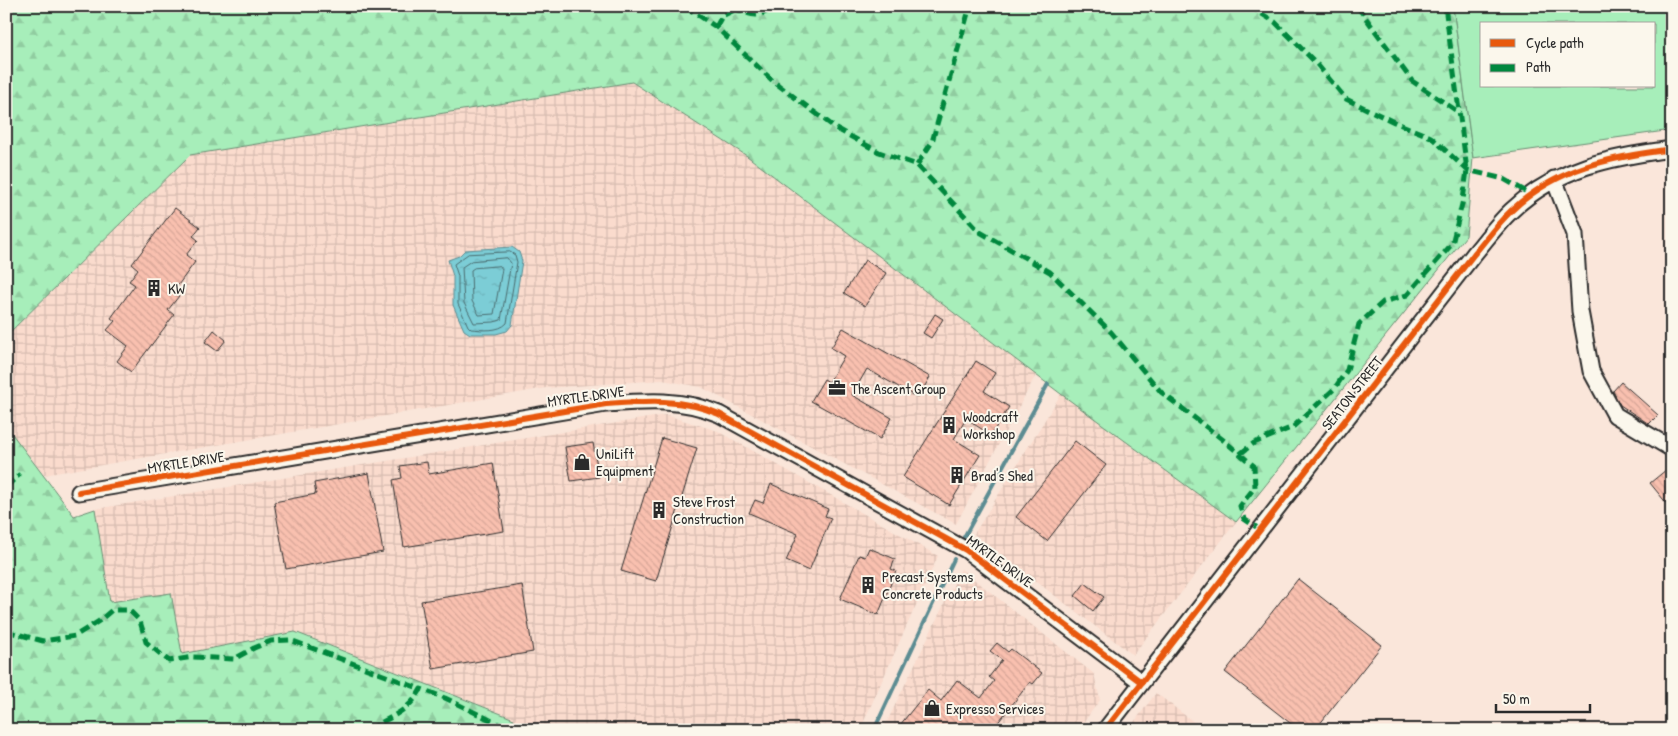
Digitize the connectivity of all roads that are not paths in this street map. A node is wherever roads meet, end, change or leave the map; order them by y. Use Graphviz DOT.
graph roads {
  1 [pos="1672,149"];
  2 [pos="1554,179"];
  3 [pos="1672,450"];
  4 [pos="79,492"];
  5 [pos="1141,682"];
  6 [pos="1105,730"];
  1 -- 2 [label="street, SEATON STREET"];
  2 -- 3 [label="street"];
  2 -- 5 [label="street, SEATON STREET"];
  4 -- 5 [label="street, MYRTLE DRIVE"];
  5 -- 6 [label="street, SEATON STREET"];
}
